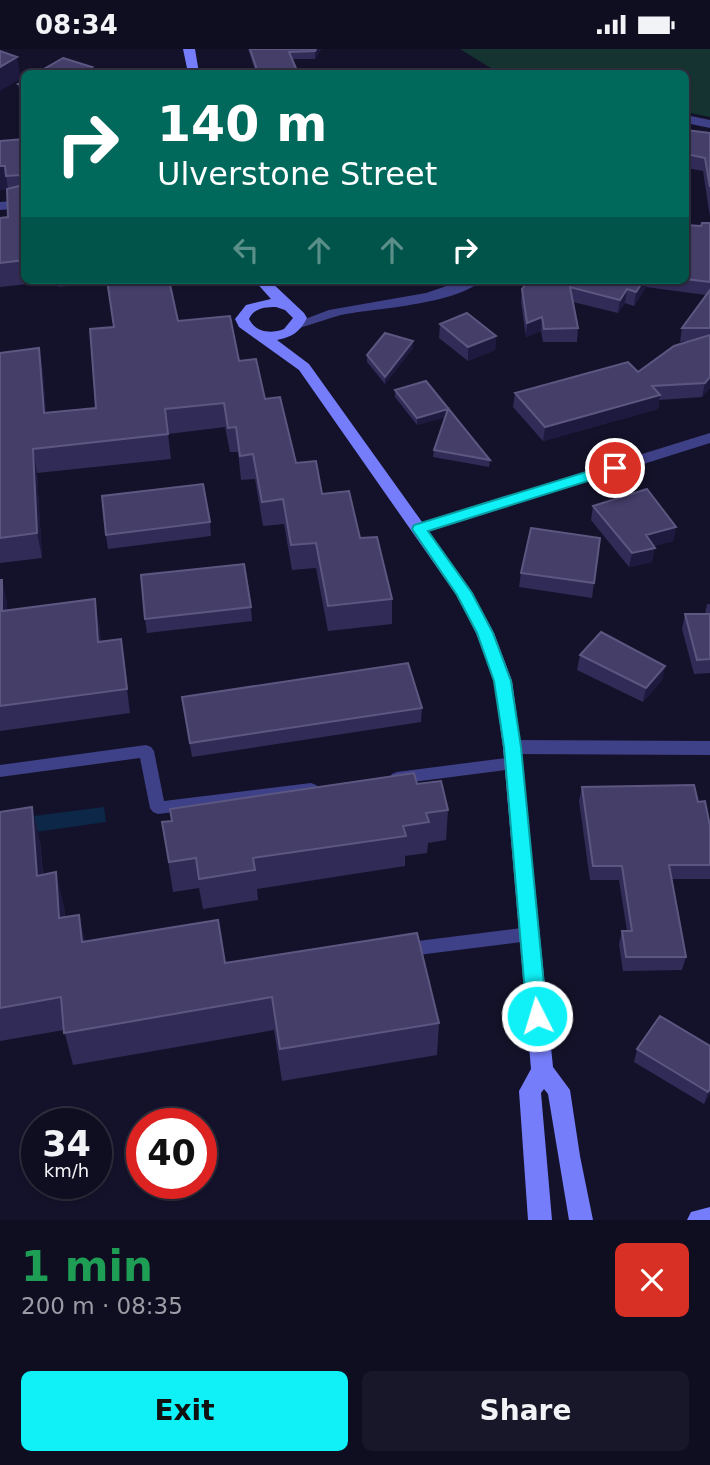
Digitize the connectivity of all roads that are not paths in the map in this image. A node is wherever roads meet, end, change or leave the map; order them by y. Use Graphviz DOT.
graph roads {
  1 [pos="189,49"];
  2 [pos="193,70"];
  3 [pos="689,120"];
  4 [pos="710,124"];
  5 [pos="21,204"];
  6 [pos="0,206"];
  7 [pos="254,284"];
  8 [pos="265,284"];
  9 [pos="467,284"];
  10 [pos="257,305"];
  11 [pos="288,306"];
  12 [pos="344,311"];
  13 [pos="297,325"];
  14 [pos="262,336"];
  15 [pos="304,367"];
  16 [pos="710,438"];
  17 [pos="419,529"];
  18 [pos="710,748"];
  19 [pos="513,755"];
  20 [pos="0,771"];
  21 [pos="385,779"];
  22 [pos="332,786"];
  23 [pos="529,934"];
  24 [pos="394,951"];
  25 [pos="542,1071"];
  26 [pos="710,1219"];
  27 [pos="540,1220"];
  28 [pos="581,1220"];
  29 [pos="699,1220"];
  1 -- 2 [label="street"];
  3 -- 4 [label="street"];
  5 -- 6 [label="street"];
  7 -- 10 [label="street"];
  8 -- 11 [label="street"];
  9 -- 12 [label="street"];
  10 -- 11 [label="street"];
  10 -- 14 [label="street"];
  11 -- 12 [label="street"];
  11 -- 13 [label="street"];
  12 -- 13 [label="street"];
  13 -- 14 [label="street"];
  13 -- 15 [label="street"];
  14 -- 15 [label="street"];
  15 -- 17 [label="street"];
  16 -- 17 [label="street"];
  17 -- 19 [label="street"];
  18 -- 19 [label="street"];
  19 -- 21 [label="lane"];
  19 -- 23 [label="street"];
  20 -- 22 [label="lane"];
  23 -- 24 [label="lane"];
  23 -- 25 [label="street"];
  25 -- 27 [label="street"];
  25 -- 28 [label="street"];
  26 -- 29 [label="street"];
}
